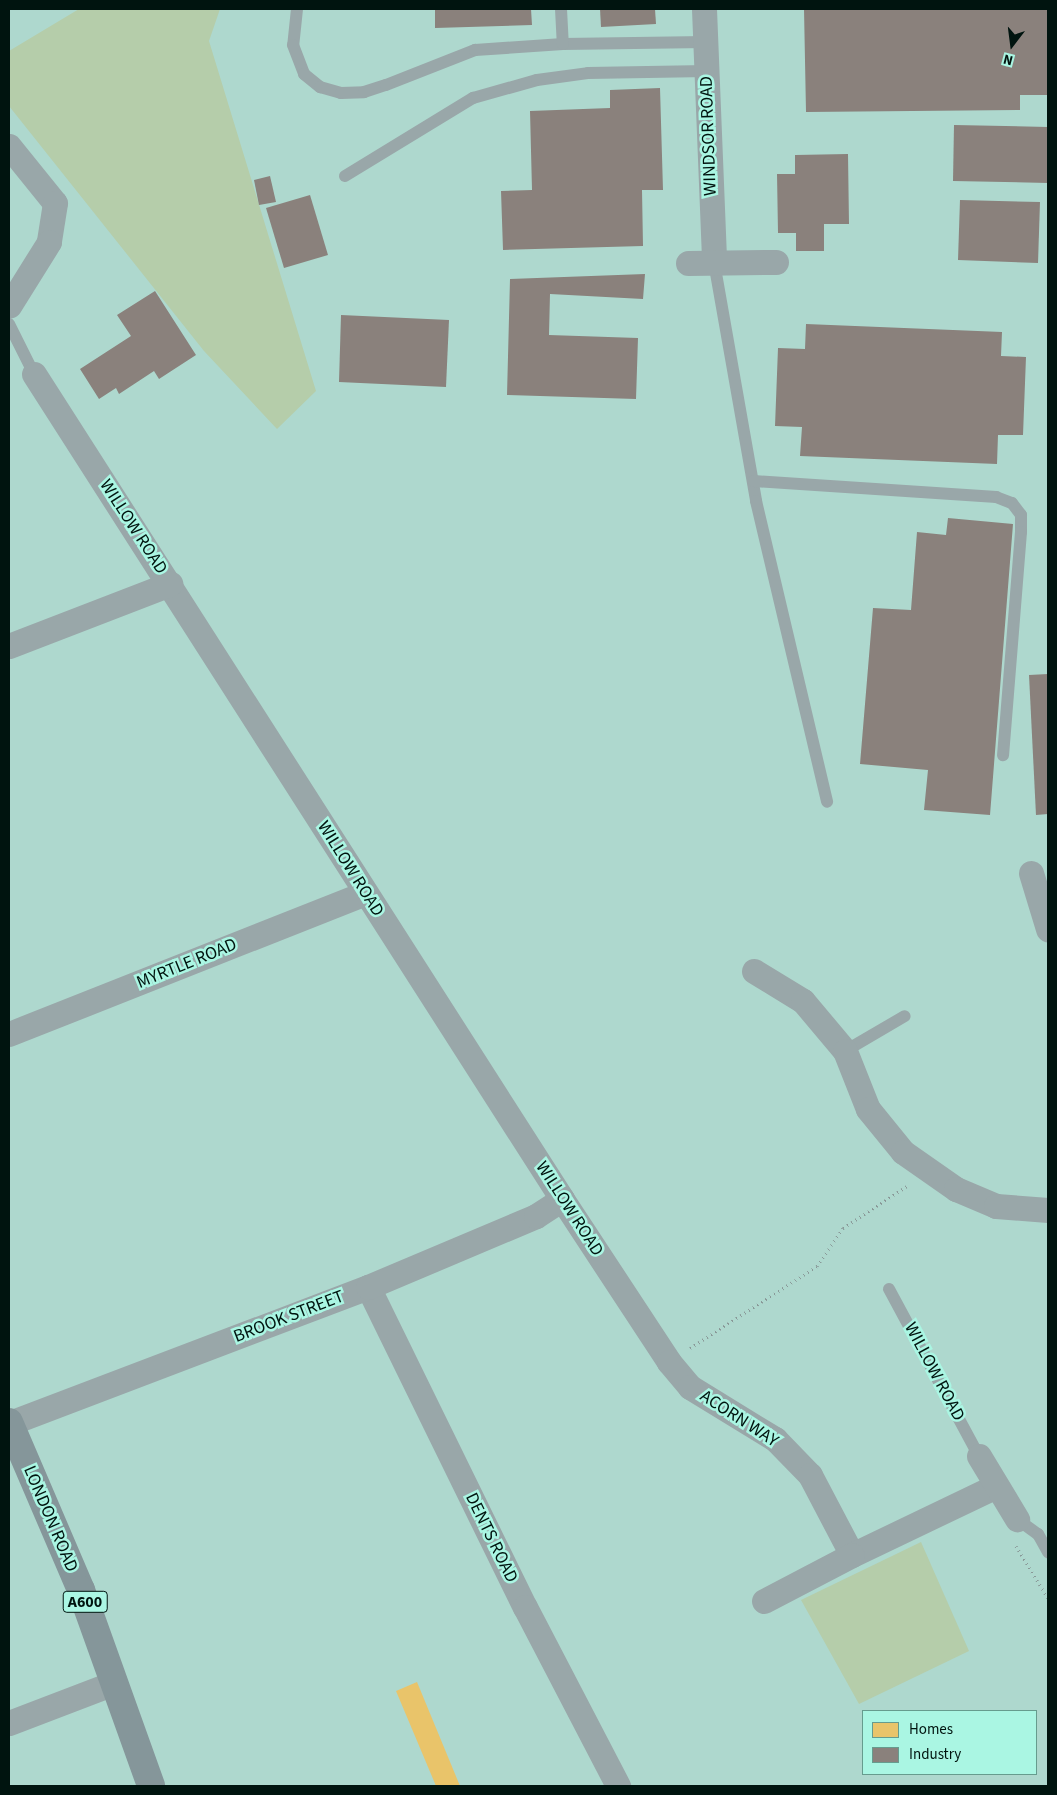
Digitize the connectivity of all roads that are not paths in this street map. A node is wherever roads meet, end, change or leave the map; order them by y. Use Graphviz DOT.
graph roads {
  1 [pos="297,9"];
  2 [pos="561,9"];
  3 [pos="704,9"];
  4 [pos="706,42"];
  5 [pos="564,44"];
  6 [pos="707,71"];
  7 [pos="9,146"];
  8 [pos="345,176"];
  9 [pos="714,262"];
  10 [pos="776,262"];
  11 [pos="688,263"];
  12 [pos="9,306"];
  13 [pos="9,324"];
  14 [pos="34,374"];
  15 [pos="754,481"];
  16 [pos="170,584"];
  17 [pos="9,646"];
  18 [pos="1003,755"];
  19 [pos="827,802"];
  20 [pos="1031,873"];
  21 [pos="365,893"];
  22 [pos="1048,929"];
  23 [pos="754,972"];
  24 [pos="905,1016"];
  25 [pos="9,1034"];
  26 [pos="845,1051"];
  27 [pos="562,1199"];
  28 [pos="1048,1210"];
  29 [pos="368,1287"];
  30 [pos="889,1289"];
  31 [pos="668,1362"];
  32 [pos="9,1423"];
  33 [pos="979,1456"];
  34 [pos="996,1486"];
  35 [pos="1017,1519"];
  36 [pos="1048,1552"];
  37 [pos="852,1555"];
  38 [pos="764,1601"];
  39 [pos="114,1683"];
  40 [pos="9,1723"];
  41 [pos="151,1786"];
  42 [pos="618,1786"];
  1 -- 5 [label="lane"];
  2 -- 5 [label="lane"];
  3 -- 4 [label="street, WINDSOR ROAD"];
  4 -- 5 [label="lane"];
  4 -- 6 [label="street, WINDSOR ROAD"];
  6 -- 8 [label="lane"];
  6 -- 9 [label="street, WINDSOR ROAD"];
  7 -- 12 [label="street"];
  9 -- 10 [label="street"];
  9 -- 11 [label="street"];
  9 -- 15 [label="lane"];
  13 -- 14 [label="lane"];
  14 -- 16 [label="street, WILLOW ROAD"];
  15 -- 18 [label="lane"];
  15 -- 19 [label="lane"];
  16 -- 17 [label="street"];
  16 -- 21 [label="street, WILLOW ROAD"];
  20 -- 22 [label="street"];
  21 -- 25 [label="street, MYRTLE ROAD"];
  21 -- 27 [label="street, WILLOW ROAD"];
  23 -- 26 [label="street"];
  24 -- 26 [label="lane"];
  26 -- 28 [label="street"];
  27 -- 29 [label="street, BROOK STREET"];
  27 -- 31 [label="street, WILLOW ROAD"];
  29 -- 32 [label="street, BROOK STREET"];
  29 -- 42 [label="street, DENTS ROAD"];
  30 -- 33 [label="lane, WILLOW ROAD"];
  31 -- 37 [label="street, ACORN WAY"];
  32 -- 39 [label="main road, LONDON ROAD / A600"];
  33 -- 34 [label="street"];
  34 -- 35 [label="street"];
  34 -- 37 [label="street"];
  35 -- 36 [label="lane"];
  37 -- 38 [label="street"];
  39 -- 40 [label="street"];
  39 -- 41 [label="main road, LONDON ROAD / A600"];
}
